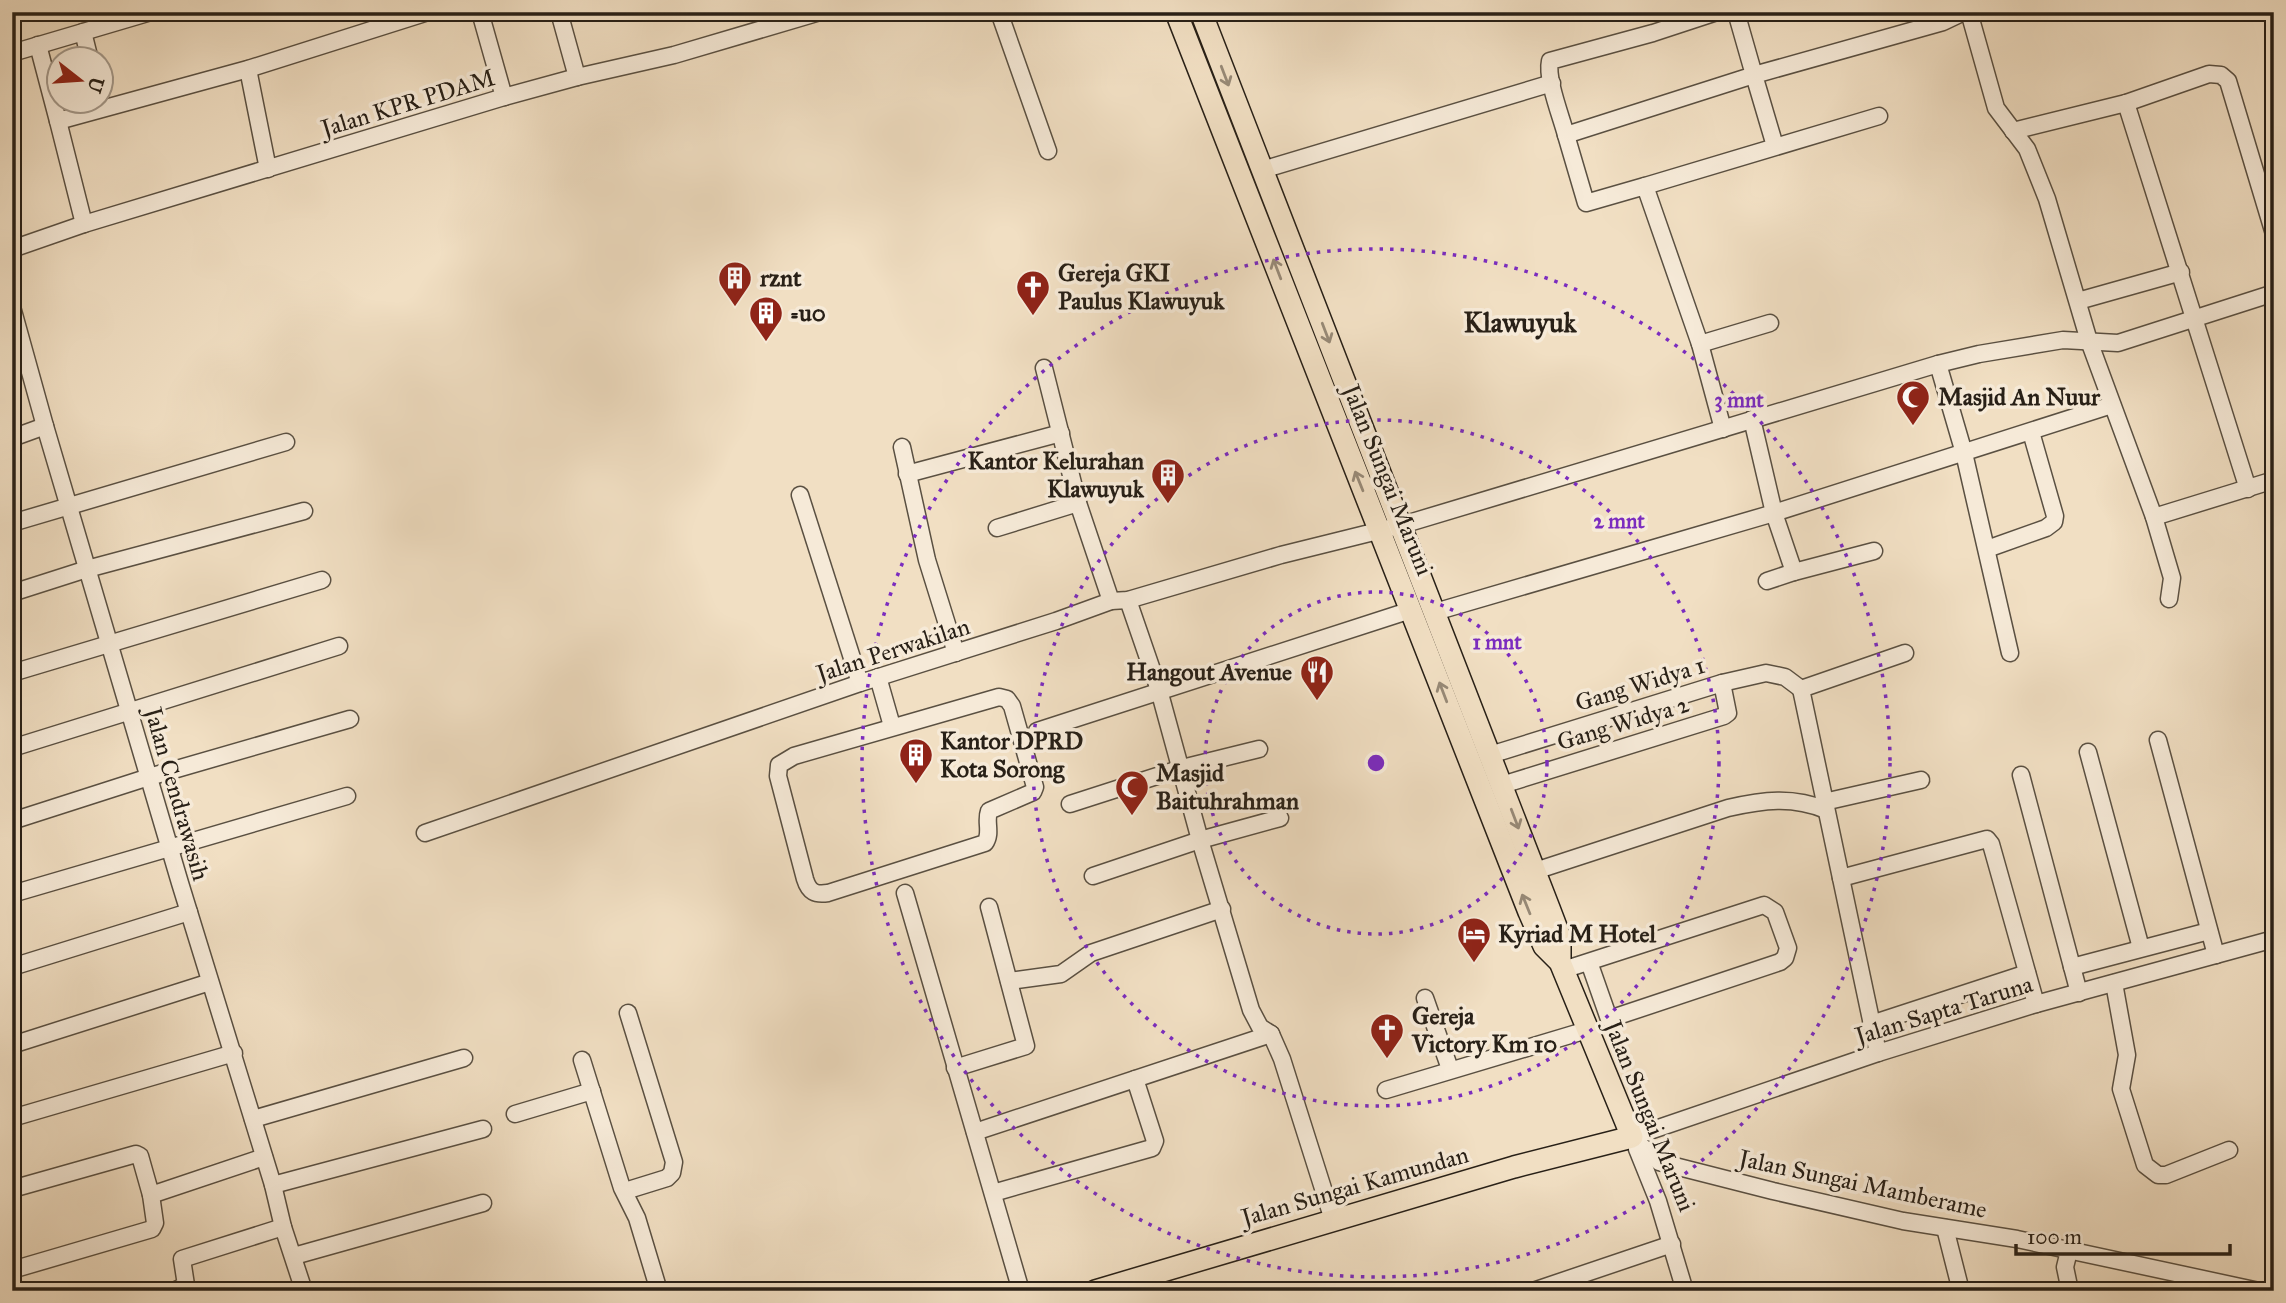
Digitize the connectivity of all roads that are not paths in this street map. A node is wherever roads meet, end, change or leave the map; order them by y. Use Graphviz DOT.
graph roads {
  1 [pos="151,12"];
  2 [pos="428,12"];
  3 [pos="480,12"];
  4 [pos="559,12"];
  5 [pos="820,12"];
  6 [pos="999,12"];
  7 [pos="1176,12"];
  8 [pos="1201,12"];
  9 [pos="1717,12"];
  10 [pos="1737,12"];
  11 [pos="1967,12"];
  12 [pos="83,32"];
  13 [pos="38,45"];
  14 [pos="86,46"];
  15 [pos="12,53"];
  16 [pos="248,69"];
  17 [pos="1754,75"];
  18 [pos="577,77"];
  19 [pos="1552,83"];
  20 [pos="504,97"];
  21 [pos="116,102"];
  22 [pos="2126,103"];
  23 [pos="72,116"];
  24 [pos="1879,116"];
  25 [pos="58,121"];
  26 [pos="2013,131"];
  27 [pos="1566,135"];
  28 [pos="1775,146"];
  29 [pos="1048,151"];
  30 [pos="268,169"];
  31 [pos="1262,170"];
  32 [pos="1646,186"];
  33 [pos="84,224"];
  34 [pos="2274,234"];
  35 [pos="12,248"];
  36 [pos="2181,272"];
  37 [pos="2274,293"];
  38 [pos="2078,301"];
  39 [pos="12,307"];
  40 [pos="2195,318"];
  41 [pos="1770,323"];
  42 [pos="2089,341"];
  43 [pos="1700,344"];
  44 [pos="1938,364"];
  45 [pos="1044,368"];
  46 [pos="2112,405"];
  47 [pos="1752,419"];
  48 [pos="45,426"];
  49 [pos="1723,429"];
  50 [pos="2031,432"];
  51 [pos="1061,433"];
  52 [pos="12,438"];
  53 [pos="286,442"];
  54 [pos="902,447"];
  55 [pos="1964,453"];
  56 [pos="907,474"];
  57 [pos="2274,480"];
  58 [pos="2248,489"];
  59 [pos="800,495"];
  60 [pos="1078,503"];
  61 [pos="69,506"];
  62 [pos="304,511"];
  63 [pos="1774,513"];
  64 [pos="2154,517"];
  65 [pos="12,523"];
  66 [pos="1402,526"];
  67 [pos="998,528"];
  68 [pos="1380,531"];
  69 [pos="1987,549"];
  70 [pos="1874,551"];
  71 [pos="87,569"];
  72 [pos="1794,572"];
  73 [pos="322,580"];
  74 [pos="1767,581"];
  75 [pos="12,593"];
  76 [pos="2169,599"];
  77 [pos="1128,600"];
  78 [pos="1111,601"];
  79 [pos="1411,610"];
  80 [pos="1435,612"];
  81 [pos="109,644"];
  82 [pos="339,646"];
  83 [pos="956,653"];
  84 [pos="1905,653"];
  85 [pos="2010,653"];
  86 [pos="12,673"];
  87 [pos="878,677"];
  88 [pos="860,682"];
  89 [pos="1722,683"];
  90 [pos="1801,689"];
  91 [pos="1159,690"];
  92 [pos="1643,706"];
  93 [pos="130,712"];
  94 [pos="350,719"];
  95 [pos="892,726"];
  96 [pos="1037,732"];
  97 [pos="1652,737"];
  98 [pos="2158,740"];
  99 [pos="12,748"];
  100 [pos="1259,749"];
  101 [pos="2088,752"];
  102 [pos="1490,755"];
  103 [pos="1182,768"];
  104 [pos="2021,775"];
  105 [pos="149,777"];
  106 [pos="1921,780"];
  107 [pos="1502,785"];
  108 [pos="347,796"];
  109 [pos="1070,804"];
  110 [pos="1825,806"];
  111 [pos="1280,818"];
  112 [pos="12,821"];
  113 [pos="425,832"];
  114 [pos="1200,840"];
  115 [pos="170,847"];
  116 [pos="1535,871"];
  117 [pos="1093,876"];
  118 [pos="1840,878"];
  119 [pos="905,893"];
  120 [pos="12,894"];
  121 [pos="989,907"];
  122 [pos="1222,909"];
  123 [pos="189,912"];
  124 [pos="2209,931"];
  125 [pos="2274,939"];
  126 [pos="2141,948"];
  127 [pos="2216,955"];
  128 [pos="1589,962"];
  129 [pos="1562,966"];
  130 [pos="12,967"];
  131 [pos="2072,967"];
  132 [pos="2027,973"];
  133 [pos="1009,981"];
  134 [pos="210,982"];
  135 [pos="2114,983"];
  136 [pos="2079,993"];
  137 [pos="1426,998"];
  138 [pos="2036,1004"];
  139 [pos="628,1013"];
  140 [pos="1871,1024"];
  141 [pos="1587,1030"];
  142 [pos="1271,1034"];
  143 [pos="12,1045"];
  144 [pos="234,1053"];
  145 [pos="1878,1053"];
  146 [pos="464,1058"];
  147 [pos="582,1060"];
  148 [pos="955,1068"];
  149 [pos="1450,1069"];
  150 [pos="1135,1079"];
  151 [pos="1386,1090"];
  152 [pos="592,1091"];
  153 [pos="514,1114"];
  154 [pos="12,1118"];
  155 [pos="253,1119"];
  156 [pos="483,1129"];
  157 [pos="975,1132"];
  158 [pos="1632,1137"];
  159 [pos="2229,1150"];
  160 [pos="264,1157"];
  161 [pos="274,1185"];
  162 [pos="12,1189"];
  163 [pos="625,1192"];
  164 [pos="993,1193"];
  165 [pos="151,1195"];
  166 [pos="484,1203"];
  167 [pos="1333,1220"];
  168 [pos="283,1227"];
  169 [pos="1945,1228"];
  170 [pos="1672,1244"];
  171 [pos="2068,1251"];
  172 [pos="293,1256"];
  173 [pos="12,1270"];
  174 [pos="174,1291"];
  175 [pos="304,1291"];
  176 [pos="659,1291"];
  177 [pos="1021,1291"];
  178 [pos="1096,1291"];
  179 [pos="1533,1291"];
  180 [pos="1685,1291"];
  181 [pos="1961,1291"];
  182 [pos="2070,1291"];
  183 [pos="2259,1291"];
  1 -- 12 [label="street"];
  2 -- 16 [label="street"];
  3 -- 20 [label="street"];
  4 -- 18 [label="street"];
  5 -- 18 [label="street, Jalan KPR PDAM"];
  6 -- 29 [label="street"];
  68 -- 7 [label="main road, Jalan Sungai Maruni, one-way"];
  8 -- 31 [label="main road, Jalan Sungai Maruni, one-way"];
  9 -- 19 [label="street"];
  10 -- 17 [label="street"];
  11 -- 17 [label="street"];
  11 -- 26 [label="street"];
  12 -- 13 [label="street"];
  12 -- 14 [label="street"];
  13 -- 15 [label="street"];
  13 -- 25 [label="street"];
  16 -- 21 [label="street"];
  16 -- 30 [label="street"];
  17 -- 27 [label="street"];
  17 -- 28 [label="street"];
  18 -- 20 [label="street, Jalan KPR PDAM"];
  19 -- 27 [label="street"];
  19 -- 31 [label="street"];
  20 -- 30 [label="street, Jalan KPR PDAM"];
  22 -- 26 [label="street"];
  22 -- 34 [label="street"];
  22 -- 36 [label="street"];
  23 -- 25 [label="street"];
  24 -- 28 [label="street"];
  25 -- 33 [label="street"];
  26 -- 38 [label="street"];
  27 -- 32 [label="street"];
  28 -- 32 [label="street"];
  30 -- 33 [label="street, Jalan KPR PDAM"];
  31 -- 66 [label="main road, Jalan Sungai Maruni, one-way"];
  32 -- 43 [label="street"];
  33 -- 35 [label="street, Jalan KPR PDAM"];
  36 -- 38 [label="street"];
  36 -- 40 [label="street"];
  37 -- 40 [label="street, Jalan Perwakilan"];
  38 -- 42 [label="street"];
  39 -- 48 [label="street, Jalan Cendrawasih"];
  40 -- 42 [label="street, Jalan Perwakilan"];
  40 -- 58 [label="street"];
  41 -- 43 [label="street"];
  42 -- 44 [label="street, Jalan Perwakilan"];
  42 -- 46 [label="street"];
  43 -- 49 [label="street"];
  44 -- 47 [label="street, Jalan Perwakilan"];
  44 -- 55 [label="street"];
  45 -- 51 [label="street"];
  46 -- 50 [label="street"];
  46 -- 64 [label="street"];
  47 -- 49 [label="street, Jalan Perwakilan"];
  47 -- 63 [label="street"];
  48 -- 52 [label="street"];
  48 -- 61 [label="street, Jalan Cendrawasih"];
  49 -- 66 [label="street, Jalan Perwakilan"];
  50 -- 55 [label="street"];
  50 -- 69 [label="street"];
  51 -- 56 [label="street"];
  51 -- 60 [label="street"];
  53 -- 61 [label="street"];
  54 -- 56 [label="street"];
  55 -- 63 [label="street"];
  55 -- 69 [label="street"];
  56 -- 83 [label="street"];
  57 -- 58 [label="street"];
  58 -- 64 [label="street"];
  59 -- 88 [label="street"];
  60 -- 67 [label="street"];
  60 -- 78 [label="street"];
  61 -- 65 [label="street"];
  61 -- 71 [label="street, Jalan Cendrawasih"];
  62 -- 71 [label="street"];
  63 -- 72 [label="street"];
  63 -- 80 [label="street"];
  64 -- 76 [label="street"];
  66 -- 68 [label="street, Jalan Perwakilan"];
  66 -- 80 [label="main road, Jalan Sungai Maruni"];
  68 -- 77 [label="street, Jalan Perwakilan"];
  68 -- 79 [label="main road, Jalan Sungai Maruni"];
  69 -- 85 [label="street"];
  70 -- 72 [label="street"];
  71 -- 75 [label="street"];
  71 -- 81 [label="street, Jalan Cendrawasih"];
  72 -- 74 [label="street"];
  73 -- 81 [label="street"];
  77 -- 78 [label="street, Jalan Perwakilan"];
  77 -- 91 [label="street"];
  78 -- 83 [label="street, Jalan Perwakilan"];
  79 -- 91 [label="street"];
  129 -- 79 [label="main road, Jalan Sungai Maruni, one-way"];
  80 -- 102 [label="main road, Jalan Sungai Maruni"];
  81 -- 86 [label="street"];
  81 -- 93 [label="street, Jalan Cendrawasih"];
  82 -- 93 [label="street"];
  83 -- 87 [label="street, Jalan Perwakilan"];
  84 -- 90 [label="street"];
  87 -- 88 [label="street, Jalan Perwakilan"];
  87 -- 95 [label="street"];
  88 -- 113 [label="street, Jalan Perwakilan"];
  89 -- 90 [label="street, Gang Widya 1"];
  89 -- 92 [label="street, Gang Widya 1"];
  89 -- 97 [label="street, Gang Widya 2"];
  90 -- 110 [label="street"];
  91 -- 96 [label="street"];
  91 -- 103 [label="street"];
  92 -- 97 [label="street"];
  92 -- 102 [label="street, Gang Widya 1"];
  93 -- 99 [label="street"];
  93 -- 105 [label="street, Jalan Cendrawasih"];
  94 -- 105 [label="street"];
  95 -- 95 [label="street"];
  97 -- 107 [label="street, Gang Widya 2"];
  98 -- 124 [label="street"];
  100 -- 103 [label="street"];
  101 -- 126 [label="street"];
  102 -- 107 [label="main road, Jalan Sungai Maruni"];
  103 -- 109 [label="street"];
  103 -- 114 [label="street"];
  104 -- 131 [label="street"];
  105 -- 112 [label="street"];
  105 -- 115 [label="street, Jalan Cendrawasih"];
  106 -- 110 [label="street"];
  107 -- 116 [label="main road, Jalan Sungai Maruni, one-way"];
  108 -- 115 [label="street"];
  110 -- 116 [label="street"];
  110 -- 118 [label="street"];
  111 -- 114 [label="street"];
  114 -- 117 [label="street"];
  114 -- 122 [label="street"];
  115 -- 120 [label="street"];
  115 -- 123 [label="street, Jalan Cendrawasih"];
  116 -- 129 [label="main road, Jalan Sungai Maruni"];
  118 -- 132 [label="street"];
  118 -- 140 [label="street"];
  119 -- 148 [label="street"];
  121 -- 133 [label="street"];
  122 -- 133 [label="street"];
  122 -- 142 [label="street"];
  123 -- 130 [label="street"];
  123 -- 134 [label="street, Jalan Cendrawasih"];
  124 -- 126 [label="street"];
  124 -- 127 [label="street"];
  125 -- 127 [label="street, Jalan Sapta Taruna"];
  126 -- 131 [label="street"];
  127 -- 135 [label="street, Jalan Sapta Taruna"];
  128 -- 128 [label="street"];
  128 -- 129 [label="street"];
  129 -- 141 [label="main road, Jalan Sungai Maruni"];
  131 -- 136 [label="street"];
  132 -- 138 [label="street"];
  132 -- 140 [label="street"];
  133 -- 148 [label="street"];
  134 -- 143 [label="street"];
  134 -- 144 [label="street, Jalan Cendrawasih"];
  135 -- 136 [label="street, Jalan Sapta Taruna"];
  135 -- 159 [label="street"];
  136 -- 138 [label="street, Jalan Sapta Taruna"];
  137 -- 149 [label="street"];
  138 -- 145 [label="street, Jalan Sapta Taruna"];
  139 -- 163 [label="street"];
  140 -- 145 [label="street"];
  141 -- 149 [label="street"];
  141 -- 158 [label="main road, Jalan Sungai Maruni"];
  142 -- 150 [label="street"];
  142 -- 167 [label="street"];
  144 -- 154 [label="street"];
  144 -- 155 [label="street, Jalan Cendrawasih"];
  145 -- 158 [label="street, Jalan Sapta Taruna"];
  146 -- 155 [label="street"];
  147 -- 152 [label="street"];
  148 -- 157 [label="street"];
  149 -- 151 [label="street"];
  150 -- 157 [label="street"];
  150 -- 164 [label="street"];
  152 -- 153 [label="street"];
  152 -- 163 [label="street"];
  155 -- 160 [label="street, Jalan Cendrawasih"];
  156 -- 161 [label="street"];
  157 -- 164 [label="street"];
  158 -- 167 [label="main road, Jalan Sungai Kamundan"];
  158 -- 169 [label="street, Jalan Sungai Mamberame"];
  158 -- 170 [label="street, Jalan Sungai Maruni"];
  160 -- 161 [label="street, Jalan Cendrawasih"];
  160 -- 165 [label="street"];
  161 -- 168 [label="street, Jalan Cendrawasih"];
  162 -- 165 [label="street"];
  163 -- 176 [label="street"];
  164 -- 177 [label="street"];
  165 -- 173 [label="street"];
  166 -- 172 [label="street"];
  167 -- 178 [label="main road, Jalan Sungai Kamundan"];
  168 -- 172 [label="street, Jalan Cendrawasih"];
  168 -- 174 [label="street"];
  169 -- 171 [label="street, Jalan Sungai Mamberame"];
  169 -- 181 [label="street"];
  170 -- 179 [label="street"];
  170 -- 180 [label="street, Jalan Sungai Maruni"];
  171 -- 182 [label="street"];
  171 -- 183 [label="street, Jalan Sungai Mamberame"];
  172 -- 175 [label="street, Jalan Cendrawasih"];
}
